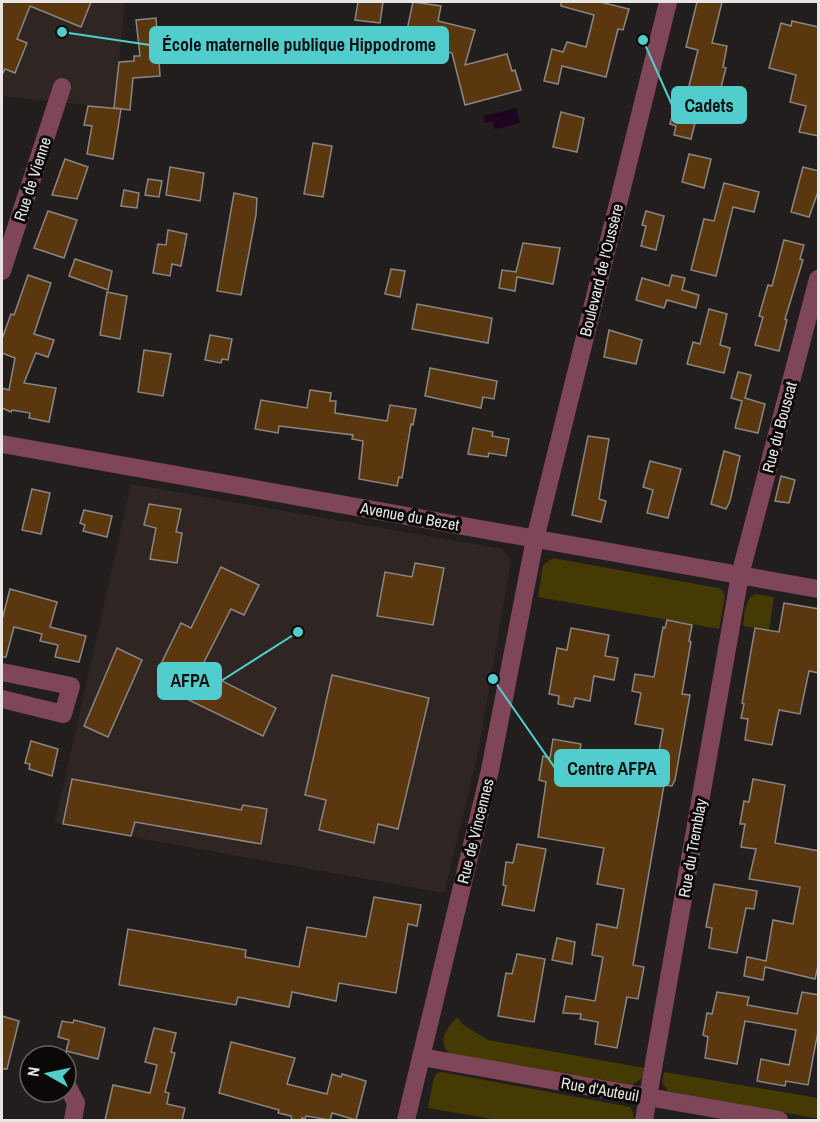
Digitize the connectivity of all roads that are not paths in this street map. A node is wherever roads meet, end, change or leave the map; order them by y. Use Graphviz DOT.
graph roads {
  1 [pos="668,2"];
  2 [pos="62,87"];
  3 [pos="2,271"];
  4 [pos="819,279"];
  5 [pos="2,444"];
  6 [pos="535,539"];
  7 [pos="740,575"];
  8 [pos="819,589"];
  9 [pos="2,672"];
  10 [pos="2,699"];
  11 [pos="421,1057"];
  12 [pos="648,1098"];
  13 [pos="76,1104"];
  14 [pos="73,1120"];
  15 [pos="406,1120"];
  16 [pos="644,1120"];
  17 [pos="779,1120"];
  1 -- 6 [label="street, Boulevard de l'Oussère"];
  2 -- 3 [label="street, Rue de Vienne"];
  4 -- 7 [label="street, Rue du Bouscat"];
  5 -- 6 [label="street, Avenue du Bezet"];
  6 -- 7 [label="street, Avenue du Bezet"];
  6 -- 11 [label="street, Rue de Vincennes"];
  7 -- 8 [label="street, Avenue du Bezet"];
  7 -- 12 [label="street, Rue du Tremblay"];
  9 -- 10 [label="street"];
  11 -- 12 [label="street, Rue d'Auteuil"];
  11 -- 15 [label="street, Rue de Vincennes"];
  12 -- 16 [label="street, Rue du Tremblay"];
  12 -- 17 [label="street, Rue d'Auteuil"];
  13 -- 14 [label="street"];
}
